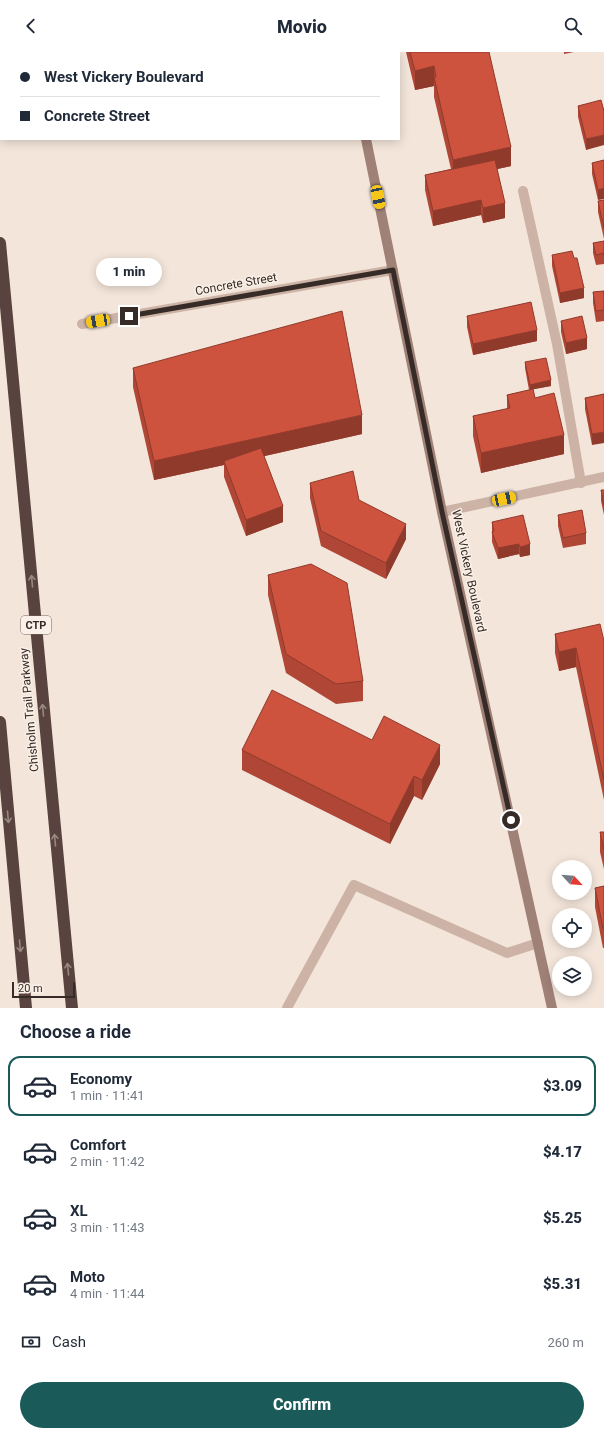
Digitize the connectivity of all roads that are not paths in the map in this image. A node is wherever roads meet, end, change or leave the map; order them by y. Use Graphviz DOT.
graph roads {
  1 [pos="366,140"];
  2 [pos="523,191"];
  3 [pos="0,243"];
  4 [pos="393,270"];
  5 [pos="82,324"];
  6 [pos="604,478"];
  7 [pos="581,482"];
  8 [pos="442,512"];
  9 [pos="0,722"];
  10 [pos="538,943"];
  11 [pos="26,1008"];
  12 [pos="72,1008"];
  13 [pos="286,1008"];
  14 [pos="552,1008"];
  1 -- 4 [label="main road, West Vickery Boulevard"];
  2 -- 7 [label="street"];
  12 -- 3 [label="highway, Chisholm Trail Parkway / CTP, one-way"];
  4 -- 5 [label="street, Concrete Street"];
  4 -- 8 [label="main road, West Vickery Boulevard"];
  6 -- 7 [label="street"];
  7 -- 8 [label="street"];
  8 -- 10 [label="main road, West Vickery Boulevard"];
  9 -- 11 [label="highway, one-way"];
  10 -- 13 [label="street"];
  10 -- 14 [label="main road, West Vickery Boulevard"];
}
